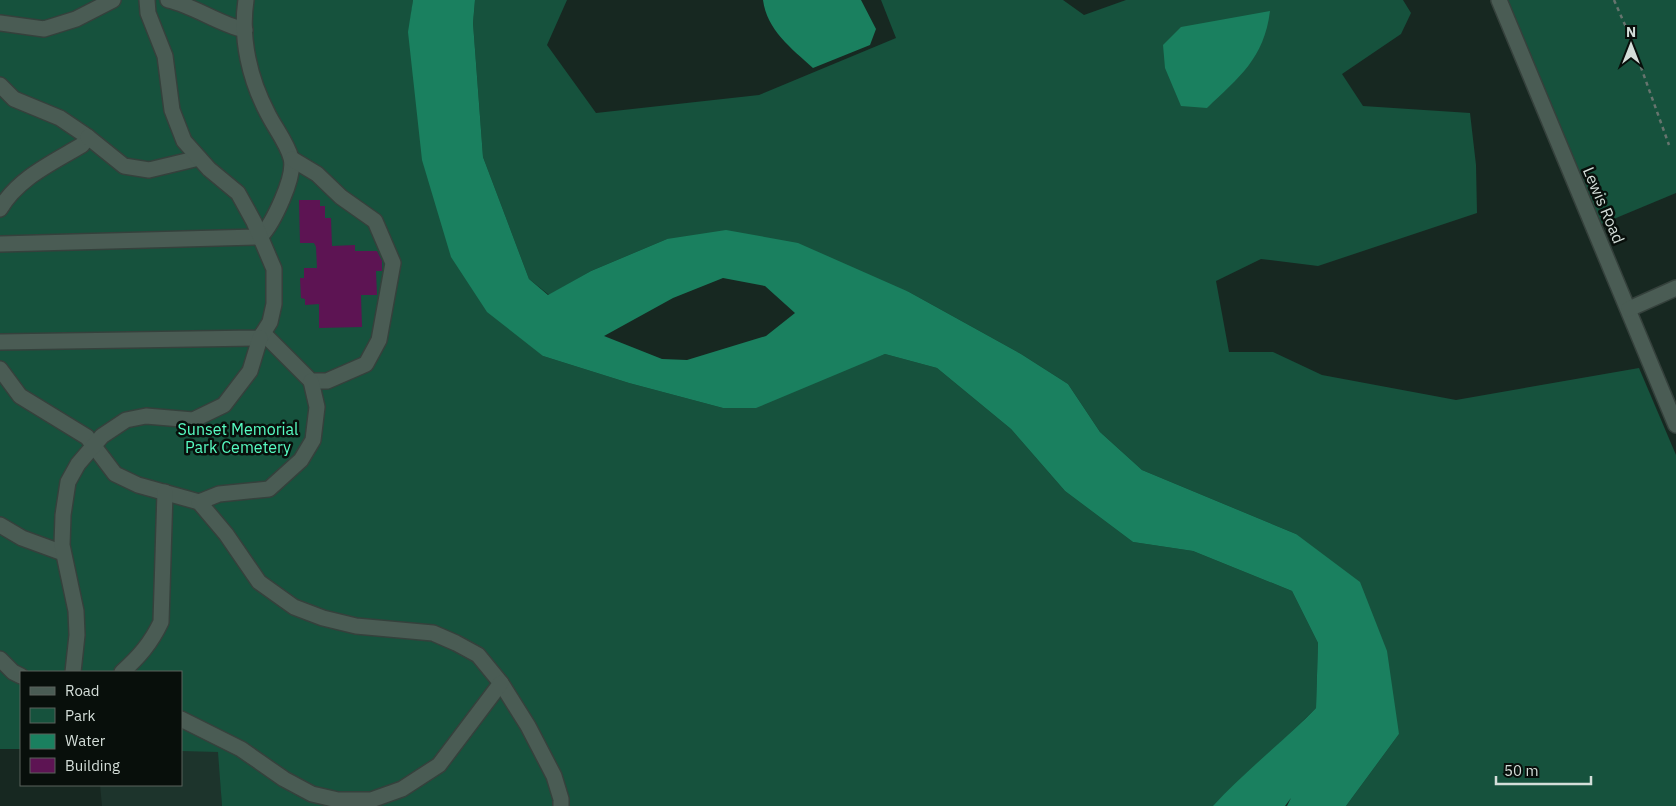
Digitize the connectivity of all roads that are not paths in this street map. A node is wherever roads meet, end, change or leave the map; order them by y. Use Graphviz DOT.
graph roads {
  1 [pos="113,0"];
  2 [pos="147,0"];
  3 [pos="168,0"];
  4 [pos="246,0"];
  5 [pos="1499,0"];
  6 [pos="0,23"];
  7 [pos="245,30"];
  8 [pos="0,85"];
  9 [pos="88,137"];
  10 [pos="199,158"];
  11 [pos="292,159"];
  12 [pos="0,209"];
  13 [pos="260,237"];
  14 [pos="0,244"];
  15 [pos="1676,288"];
  16 [pos="1628,309"];
  17 [pos="262,335"];
  18 [pos="0,342"];
  19 [pos="0,369"];
  20 [pos="311,381"];
  21 [pos="1676,425"];
  22 [pos="93,445"];
  23 [pos="165,492"];
  24 [pos="200,502"];
  25 [pos="0,525"];
  26 [pos="63,553"];
  27 [pos="0,659"];
  28 [pos="73,671"];
  29 [pos="123,671"];
  30 [pos="20,676"];
  31 [pos="501,683"];
  32 [pos="182,720"];
  33 [pos="561,806"];
  1 -- 6 [label="street"];
  2 -- 10 [label="street"];
  3 -- 7 [label="street"];
  4 -- 7 [label="street"];
  5 -- 16 [label="street, Lewis Road"];
  7 -- 11 [label="street"];
  8 -- 9 [label="street"];
  9 -- 10 [label="street"];
  9 -- 12 [label="street"];
  10 -- 13 [label="street"];
  11 -- 13 [label="street"];
  11 -- 20 [label="street"];
  13 -- 14 [label="street"];
  13 -- 17 [label="street"];
  15 -- 16 [label="street"];
  16 -- 21 [label="street, Lewis Road"];
  17 -- 18 [label="street"];
  17 -- 20 [label="street"];
  17 -- 22 [label="street"];
  19 -- 22 [label="street"];
  20 -- 24 [label="street"];
  22 -- 23 [label="street"];
  22 -- 26 [label="street"];
  23 -- 24 [label="street"];
  23 -- 29 [label="street"];
  24 -- 31 [label="street"];
  25 -- 26 [label="street"];
  26 -- 28 [label="street"];
  27 -- 30 [label="street"];
  31 -- 32 [label="street"];
  31 -- 33 [label="street"];
}
